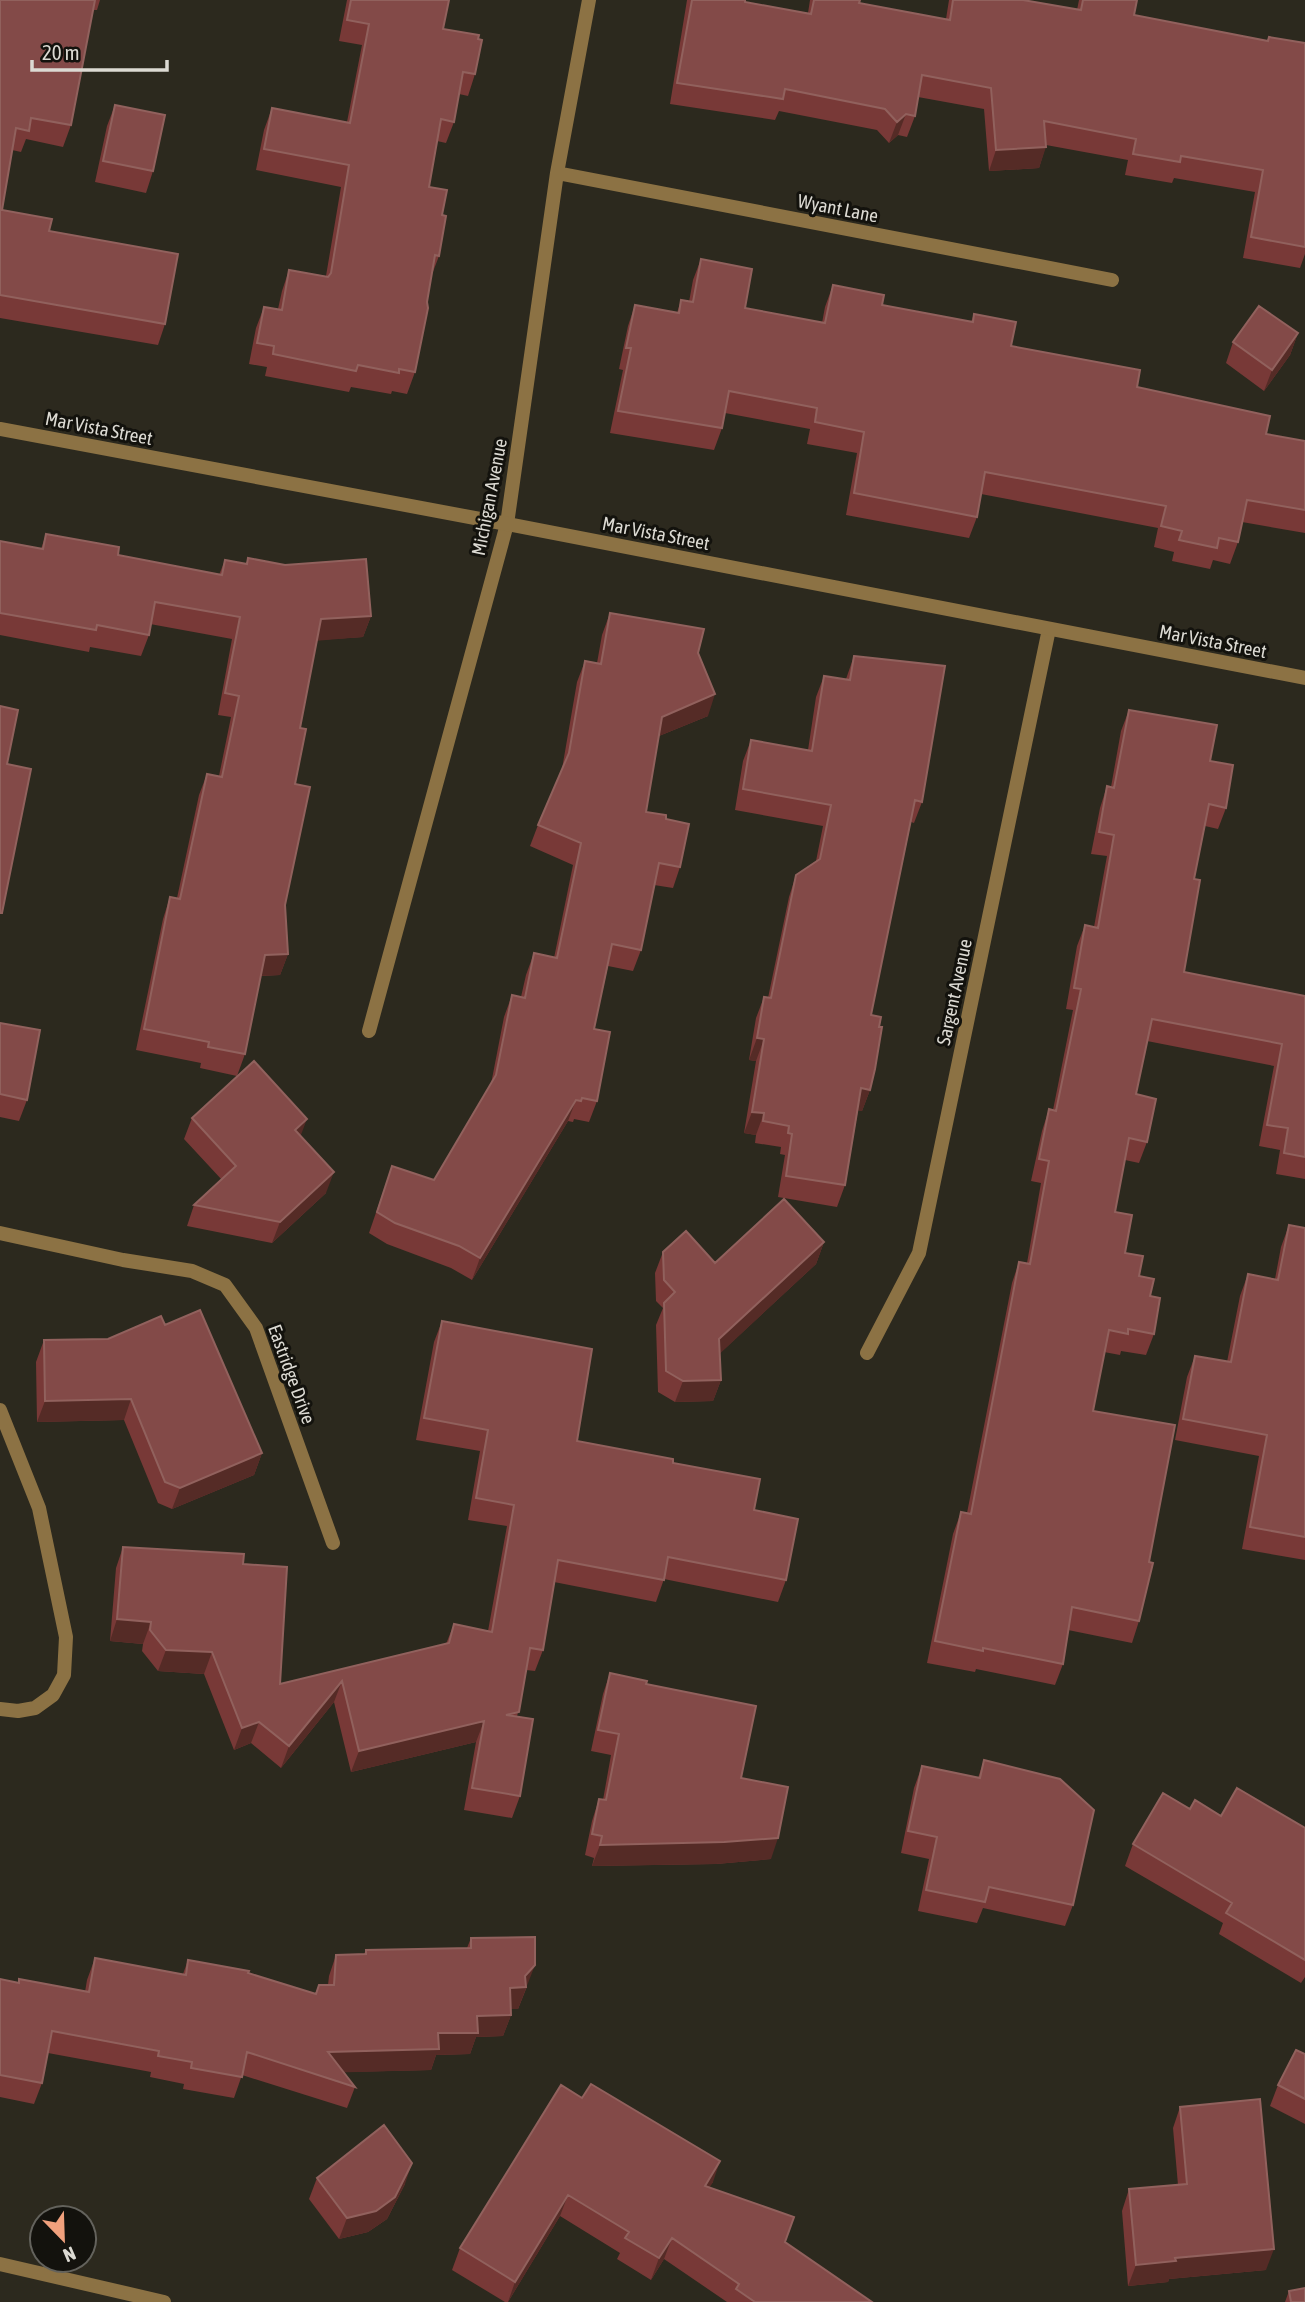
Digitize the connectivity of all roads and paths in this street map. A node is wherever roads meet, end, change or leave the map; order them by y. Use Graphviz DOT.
graph roads {
  1 [pos="589,0"];
  2 [pos="557,173"];
  3 [pos="1112,280"];
  4 [pos="0,429"];
  5 [pos="507,524"];
  6 [pos="1049,629"];
  7 [pos="1305,678"];
  8 [pos="369,1031"];
  9 [pos="0,1233"];
  10 [pos="867,1353"];
  11 [pos="0,1410"];
  12 [pos="333,1543"];
  13 [pos="0,1709"];
  14 [pos="0,2264"];
  15 [pos="164,2302"];
  1 -- 2 [label="street, Michigan Avenue"];
  2 -- 3 [label="street, Wyant Lane"];
  2 -- 5 [label="street, Michigan Avenue"];
  4 -- 5 [label="street, Mar Vista Street"];
  5 -- 6 [label="street, Mar Vista Street"];
  5 -- 8 [label="street, Michigan Avenue"];
  6 -- 7 [label="street, Mar Vista Street"];
  6 -- 10 [label="street, Sargent Avenue"];
  9 -- 12 [label="street, Eastridge Drive"];
  11 -- 13 [label="street"];
  14 -- 15 [label="street"];
}
